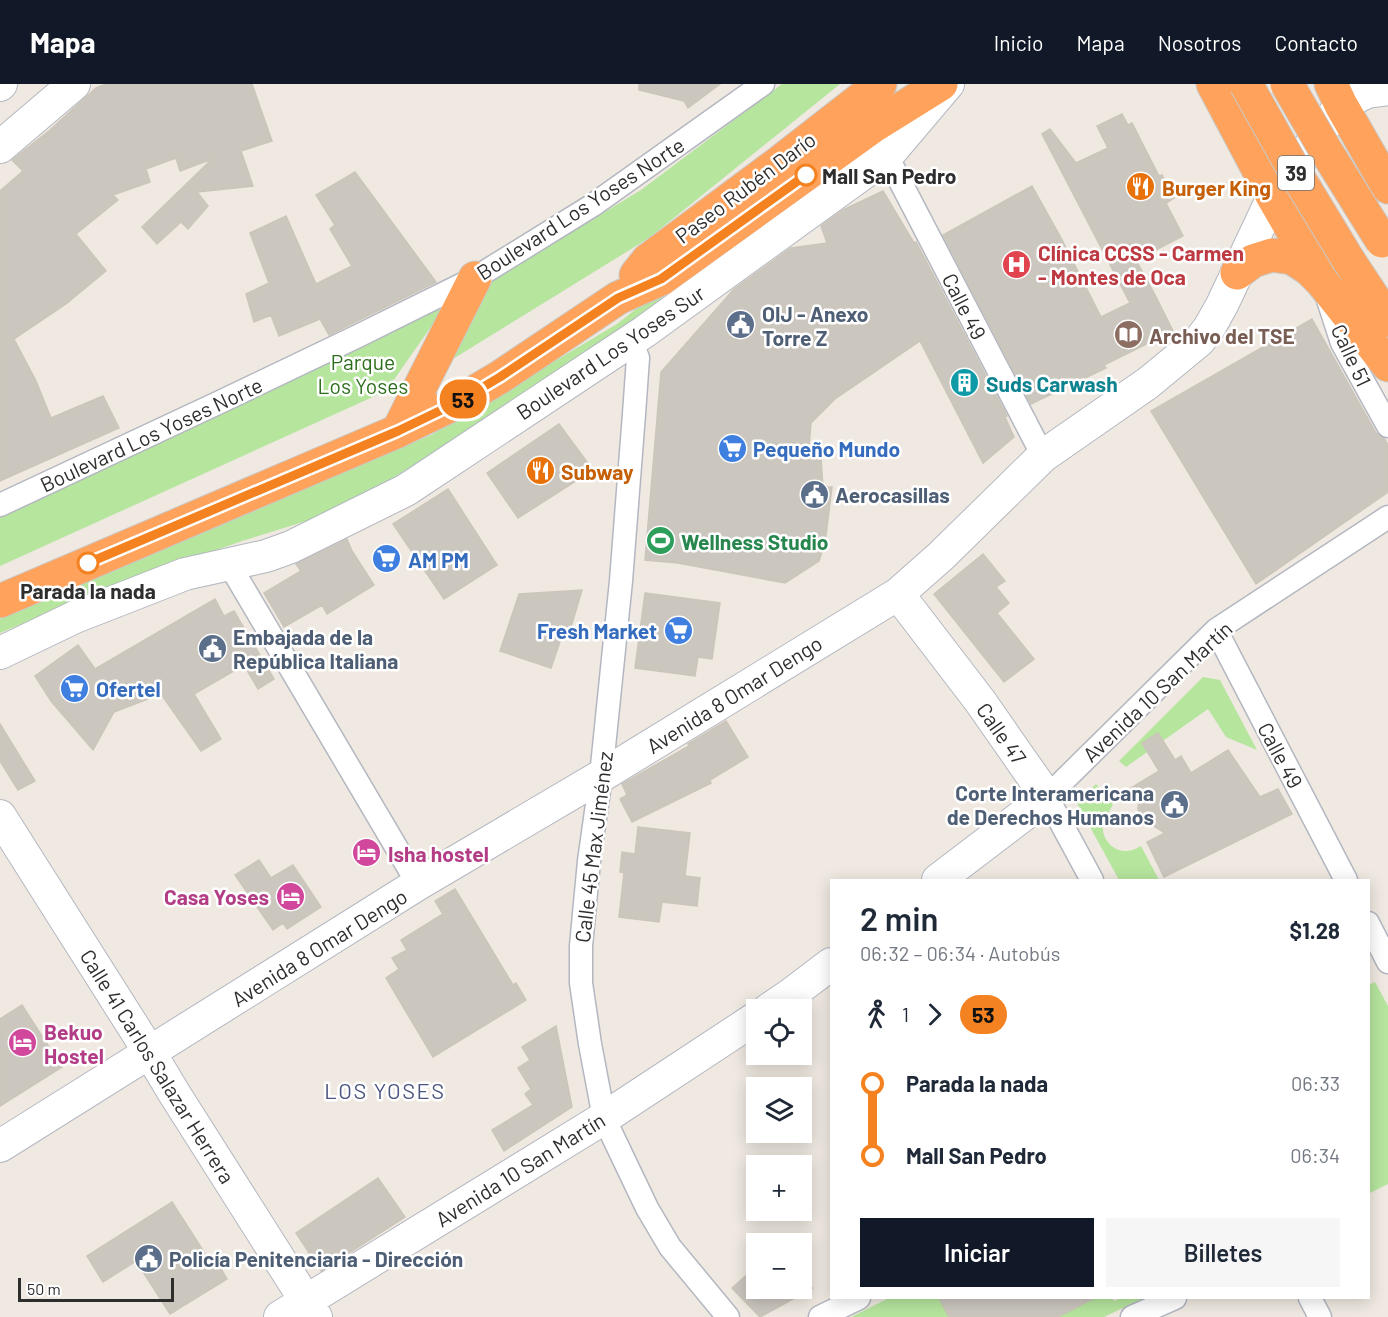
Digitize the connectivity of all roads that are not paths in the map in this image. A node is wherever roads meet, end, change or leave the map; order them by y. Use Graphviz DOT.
graph roads {
  1 [pos="74,84"];
  2 [pos="763,84"];
  3 [pos="880,84"];
  4 [pos="941,84"];
  5 [pos="948,84"];
  6 [pos="1213,84"];
  7 [pos="1246,84"];
  8 [pos="1287,84"];
  9 [pos="1388,89"];
  10 [pos="1336,95"];
  11 [pos="0,147"];
  12 [pos="887,156"];
  13 [pos="1388,187"];
  14 [pos="1273,197"];
  15 [pos="1385,245"];
  16 [pos="1237,273"];
  17 [pos="475,278"];
  18 [pos="1322,282"];
  19 [pos="618,298"];
  20 [pos="1388,320"];
  21 [pos="631,341"];
  22 [pos="1388,365"];
  23 [pos="1388,426"];
  24 [pos="398,431"];
  25 [pos="1043,456"];
  26 [pos="0,505"];
  27 [pos="1388,517"];
  28 [pos="229,564"];
  29 [pos="898,594"];
  30 [pos="0,601"];
  31 [pos="1215,630"];
  32 [pos="0,653"];
  33 [pos="601,776"];
  34 [pos="1047,797"];
  35 [pos="0,816"];
  36 [pos="939,879"];
  37 [pos="1091,879"];
  38 [pos="1345,879"];
  39 [pos="418,884"];
  40 [pos="1370,927"];
  41 [pos="1388,962"];
  42 [pos="830,964"];
  43 [pos="784,999"];
  44 [pos="746,1025"];
  45 [pos="150,1053"];
  46 [pos="604,1118"];
  47 [pos="0,1146"];
  48 [pos="857,1299"];
  49 [pos="1172,1299"];
  50 [pos="1311,1299"];
  51 [pos="311,1309"];
  52 [pos="280,1317"];
  53 [pos="728,1317"];
  54 [pos="820,1317"];
  55 [pos="1132,1317"];
  56 [pos="1320,1317"];
  1 -- 11 [label="street"];
  2 -- 17 [label="street, Boulevard Los Yoses Norte"];
  3 -- 19 [label="highway, Paseo Rubén Darío"];
  4 -- 19 [label="highway, Paseo Rubén Darío"];
  5 -- 12 [label="street, Boulevard Los Yoses Sur"];
  6 -- 14 [label="highway"];
  7 -- 20 [label="highway, 39, bridge"];
  8 -- 15 [label="highway, 39, bridge"];
  9 -- 10 [label="street"];
  10 -- 13 [label="highway"];
  10 -- 14 [label="street, Avenida 8 Omar Dengo"];
  12 -- 21 [label="street, Boulevard Los Yoses Sur"];
  12 -- 25 [label="street, Calle 49"];
  14 -- 16 [label="street, Avenida 8 Omar Dengo"];
  14 -- 18 [label="highway"];
  16 -- 18 [label="highway"];
  16 -- 25 [label="street, Avenida 8 Omar Dengo"];
  17 -- 24 [label="highway"];
  17 -- 26 [label="street, Boulevard Los Yoses Norte"];
  18 -- 22 [label="highway"];
  18 -- 23 [label="street, Calle 51"];
  19 -- 24 [label="highway, Paseo Rubén Darío"];
  21 -- 28 [label="street, Boulevard Los Yoses Sur"];
  21 -- 33 [label="street, Calle 45 Max Jiménez"];
  24 -- 30 [label="highway, Paseo Rubén Darío"];
  25 -- 29 [label="street, Avenida 8 Omar Dengo"];
  27 -- 31 [label="street, Avenida 10 San Martín"];
  28 -- 32 [label="street, Boulevard Los Yoses Sur"];
  28 -- 39 [label="street"];
  29 -- 33 [label="street, Avenida 8 Omar Dengo"];
  29 -- 34 [label="street, Calle 47"];
  31 -- 34 [label="street, Avenida 10 San Martín"];
  31 -- 38 [label="street, Calle 49"];
  33 -- 39 [label="street, Avenida 8 Omar Dengo"];
  33 -- 46 [label="street, Calle 45 Max Jiménez"];
  34 -- 36 [label="street, Avenida 10 San Martín"];
  34 -- 37 [label="street, Calle 47"];
  35 -- 45 [label="street, Calle 41 Carlos Salazar Herrera"];
  39 -- 45 [label="street, Avenida 8 Omar Dengo"];
  40 -- 41 [label="street"];
  42 -- 43 [label="street"];
  44 -- 46 [label="street, Avenida 10 San Martín"];
  45 -- 47 [label="street, Avenida 8 Omar Dengo"];
  45 -- 51 [label="street, Calle 41 Carlos Salazar Herrera"];
  46 -- 51 [label="street, Avenida 10 San Martín"];
  46 -- 53 [label="street, Calle 45 Max Jiménez"];
  48 -- 54 [label="street"];
  49 -- 55 [label="street"];
  50 -- 56 [label="street"];
  51 -- 52 [label="street, Avenida 10 San Martín"];
}
